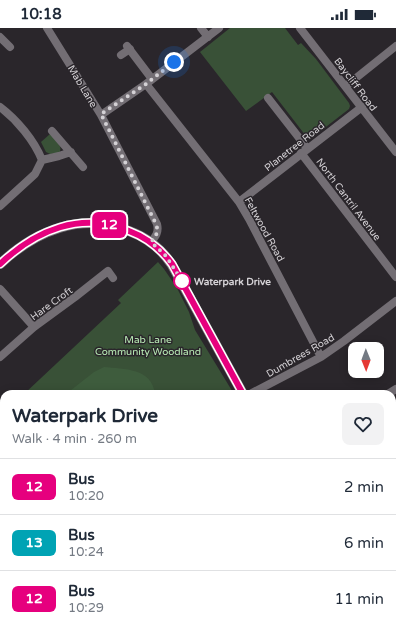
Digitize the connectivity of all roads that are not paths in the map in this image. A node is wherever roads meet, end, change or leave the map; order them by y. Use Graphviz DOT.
graph roads {
  1 [pos="202,28"];
  2 [pos="219,28"];
  3 [pos="300,28"];
  4 [pos="50,29"];
  5 [pos="0,37"];
  6 [pos="208,37"];
  7 [pos="396,46"];
  8 [pos="10,47"];
  9 [pos="121,56"];
  10 [pos="149,82"];
  11 [pos="346,86"];
  12 [pos="268,98"];
  13 [pos="0,107"];
  14 [pos="362,107"];
  15 [pos="101,114"];
  16 [pos="52,131"];
  17 [pos="304,151"];
  18 [pos="71,152"];
  19 [pos="396,152"];
  20 [pos="42,160"];
  21 [pos="84,167"];
  22 [pos="239,202"];
  23 [pos="0,206"];
  24 [pos="151,242"];
  25 [pos="0,264"];
  26 [pos="396,277"];
  27 [pos="113,278"];
  28 [pos="0,288"];
  29 [pos="396,301"];
  30 [pos="34,327"];
  31 [pos="0,357"];
  32 [pos="321,357"];
  33 [pos="241,390"];
  34 [pos="258,390"];
  1 -- 6 [label="street"];
  2 -- 6 [label="street"];
  3 -- 11 [label="street, Baycliff Road"];
  4 -- 15 [label="street, Mab Lane"];
  5 -- 8 [label="street"];
  6 -- 10 [label="street"];
  7 -- 11 [label="street"];
  9 -- 10 [label="street, Feltwood Road"];
  10 -- 15 [label="street"];
  10 -- 22 [label="street, Feltwood Road"];
  11 -- 14 [label="street, Baycliff Road"];
  12 -- 17 [label="street, North Cantril Avenue"];
  13 -- 20 [label="street"];
  14 -- 17 [label="street, Planetree Road"];
  14 -- 19 [label="street, Baycliff Road"];
  15 -- 24 [label="street, Mab Lane"];
  16 -- 18 [label="street"];
  17 -- 22 [label="street, Planetree Road"];
  17 -- 26 [label="street, North Cantril Avenue"];
  18 -- 20 [label="street"];
  18 -- 21 [label="street"];
  20 -- 23 [label="street"];
  22 -- 32 [label="street, Feltwood Road"];
  24 -- 25 [label="street"];
  24 -- 33 [label="street"];
  27 -- 30 [label="street, Hare Croft"];
  28 -- 30 [label="street"];
  29 -- 32 [label="street, Dumbrees Road"];
  30 -- 31 [label="street, Hare Croft"];
  32 -- 34 [label="street, Dumbrees Road"];
}
